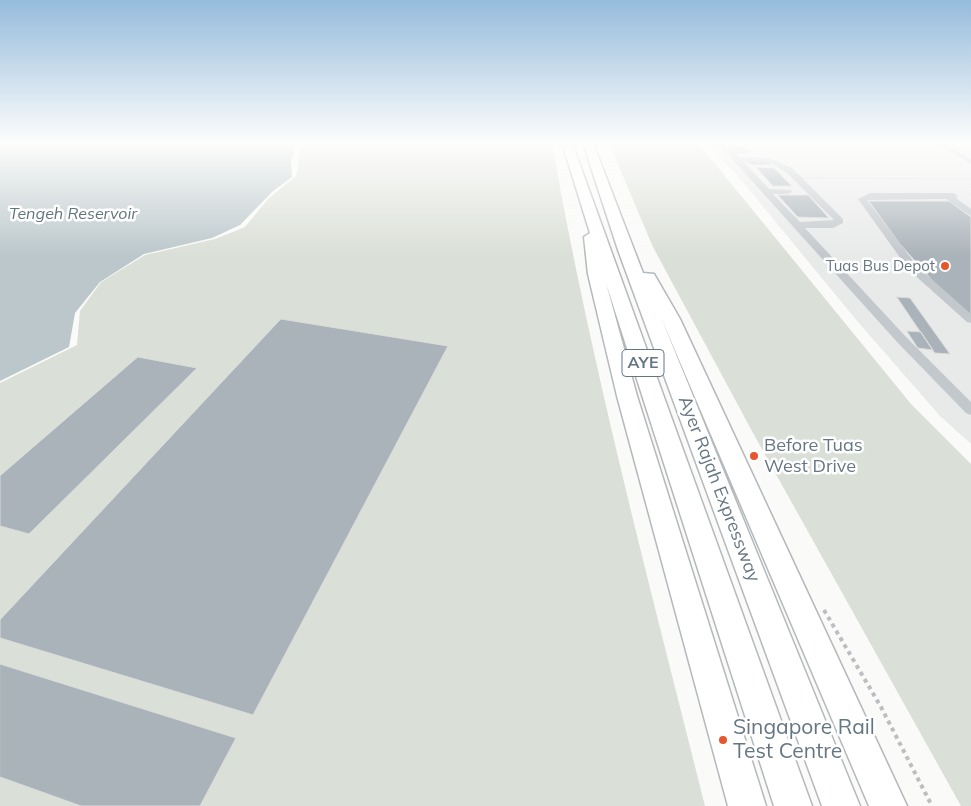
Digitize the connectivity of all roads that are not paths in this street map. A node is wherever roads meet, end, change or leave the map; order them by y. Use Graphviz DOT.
graph roads {
  1 [pos="581,181"];
  2 [pos="601,181"];
  3 [pos="756,181"];
  4 [pos="800,181"];
  5 [pos="584,188"];
  6 [pos="766,191"];
  7 [pos="811,192"];
  8 [pos="971,212"];
  9 [pos="798,225"];
  10 [pos="623,241"];
  11 [pos="971,320"];
  12 [pos="971,410"];
  13 [pos="747,806"];
  14 [pos="793,806"];
  15 [pos="841,806"];
  16 [pos="888,806"];
  1 -- 5 [label="highway, Ayer Rajah Expressway / AYE"];
  2 -- 10 [label="highway, Ayer Rajah Expressway / AYE"];
  3 -- 6 [label="lane"];
  4 -- 7 [label="lane"];
  5 -- 13 [label="highway"];
  5 -- 14 [label="highway, Ayer Rajah Expressway / AYE"];
  6 -- 7 [label="lane"];
  6 -- 9 [label="lane"];
  7 -- 9 [label="lane"];
  8 -- 11 [label="lane"];
  9 -- 12 [label="lane"];
  10 -- 15 [label="highway, Ayer Rajah Expressway / AYE"];
  10 -- 16 [label="highway"];
}
